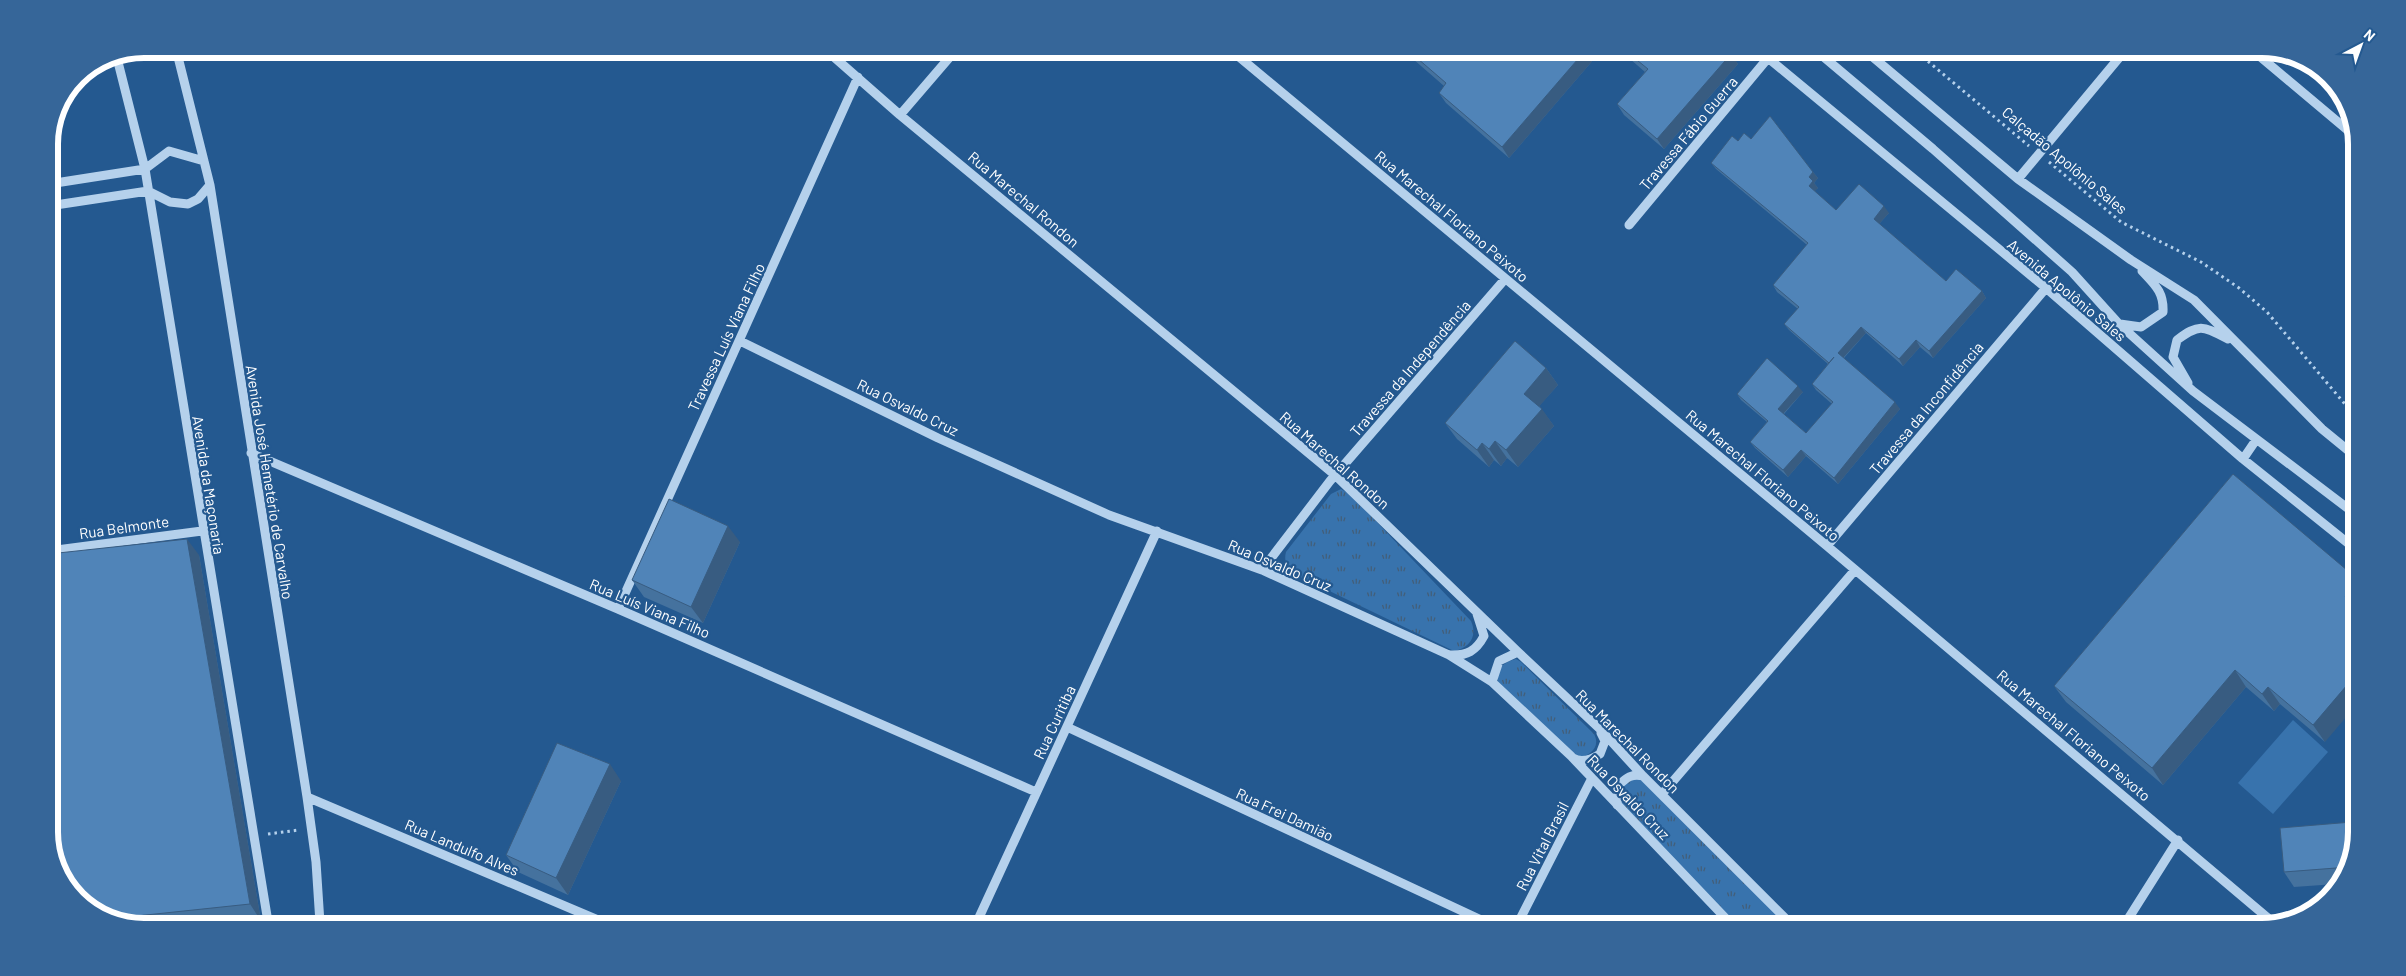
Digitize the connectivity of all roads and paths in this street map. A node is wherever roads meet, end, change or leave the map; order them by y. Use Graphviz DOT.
graph roads {
  1 [pos="178,58"];
  2 [pos="835,58"];
  3 [pos="948,58"];
  4 [pos="1240,58"];
  5 [pos="1763,58"];
  6 [pos="1769,58"];
  7 [pos="1824,58"];
  8 [pos="1874,58"];
  9 [pos="1924,58"];
  10 [pos="2120,58"];
  11 [pos="2262,58"];
  12 [pos="118,62"];
  13 [pos="858,77"];
  14 [pos="900,114"];
  15 [pos="2347,130"];
  16 [pos="2039,154"];
  17 [pos="204,161"];
  18 [pos="145,169"];
  19 [pos="2018,179"];
  20 [pos="58,183"];
  21 [pos="210,185"];
  22 [pos="148,191"];
  23 [pos="58,205"];
  24 [pos="1629,225"];
  25 [pos="2131,260"];
  26 [pos="1506,279"];
  27 [pos="2046,288"];
  28 [pos="2119,324"];
  29 [pos="740,341"];
  30 [pos="2234,342"];
  31 [pos="2192,391"];
  32 [pos="2348,408"];
  33 [pos="2256,440"];
  34 [pos="2348,450"];
  35 [pos="251,453"];
  36 [pos="2243,459"];
  37 [pos="1336,474"];
  38 [pos="2348,509"];
  39 [pos="202,530"];
  40 [pos="1157,531"];
  41 [pos="2348,543"];
  42 [pos="1827,546"];
  43 [pos="58,550"];
  44 [pos="1262,570"];
  45 [pos="1854,570"];
  46 [pos="618,609"];
  47 [pos="1477,612"];
  48 [pos="1518,652"];
  49 [pos="1450,655"];
  50 [pos="1492,682"];
  51 [pos="1068,727"];
  52 [pos="1600,729"];
  53 [pos="1571,756"];
  54 [pos="1643,776"];
  55 [pos="1592,778"];
  56 [pos="1036,792"];
  57 [pos="1662,794"];
  58 [pos="307,797"];
  59 [pos="1618,804"];
  60 [pos="2178,840"];
  61 [pos="267,918"];
  62 [pos="320,918"];
  63 [pos="593,918"];
  64 [pos="980,918"];
  65 [pos="1477,918"];
  66 [pos="1521,918"];
  67 [pos="1725,918"];
  68 [pos="1784,918"];
  69 [pos="2129,918"];
  70 [pos="2268,918"];
  1 -- 17 [label="street, Avenida José Hemetério de Carvalho"];
  2 -- 13 [label="street, Rua Marechal Rondon"];
  3 -- 14 [label="street"];
  4 -- 26 [label="street, Rua Marechal Floriano Peixoto"];
  5 -- 24 [label="street, Travessa Fábio Guerra"];
  6 -- 27 [label="street, Avenida Apolônio Sales"];
  7 -- 28 [label="street, Avenida Apolônio Sales"];
  8 -- 19 [label="street"];
  9 -- 16 [label="path, Calçadão Apolônio Sales"];
  10 -- 16 [label="street"];
  11 -- 15 [label="street"];
  12 -- 18 [label="street, Avenida da Maçonaria"];
  13 -- 14 [label="street, Rua Marechal Rondon"];
  13 -- 29 [label="street, Travessa Luís Viana Filho"];
  14 -- 37 [label="street, Rua Marechal Rondon"];
  16 -- 19 [label="street"];
  16 -- 32 [label="path, Calçadão Apolônio Sales"];
  17 -- 18 [label="street"];
  17 -- 21 [label="street, Avenida José Hemetério de Carvalho"];
  18 -- 20 [label="street"];
  18 -- 22 [label="street, Avenida da Maçonaria"];
  19 -- 25 [label="street"];
  21 -- 22 [label="street"];
  21 -- 35 [label="street, Avenida José Hemetério de Carvalho"];
  22 -- 23 [label="street"];
  22 -- 39 [label="street, Avenida da Maçonaria"];
  25 -- 28 [label="street"];
  25 -- 30 [label="street"];
  26 -- 37 [label="street, Travessa da Independência"];
  26 -- 42 [label="street, Rua Marechal Floriano Peixoto"];
  27 -- 36 [label="street, Avenida Apolônio Sales"];
  27 -- 42 [label="street, Travessa da Inconfidência"];
  28 -- 31 [label="street, Avenida Apolônio Sales"];
  29 -- 40 [label="street, Rua Osvaldo Cruz"];
  29 -- 46 [label="street, Travessa Luís Viana Filho"];
  30 -- 31 [label="street"];
  30 -- 34 [label="street"];
  31 -- 33 [label="street, Avenida Apolônio Sales"];
  33 -- 36 [label="street"];
  33 -- 38 [label="street, Avenida Apolônio Sales"];
  35 -- 46 [label="street, Rua Luís Viana Filho"];
  35 -- 58 [label="street, Avenida José Hemetério de Carvalho"];
  36 -- 41 [label="street, Avenida Apolônio Sales"];
  37 -- 44 [label="street, Travessa da Independência"];
  37 -- 47 [label="street, Rua Marechal Rondon"];
  39 -- 43 [label="street, Rua Belmonte"];
  39 -- 61 [label="street, Avenida da Maçonaria"];
  40 -- 44 [label="street, Rua Osvaldo Cruz"];
  40 -- 51 [label="street, Rua Curitiba"];
  42 -- 45 [label="street, Rua Marechal Floriano Peixoto"];
  44 -- 49 [label="street, Rua Osvaldo Cruz"];
  45 -- 57 [label="street"];
  45 -- 60 [label="street, Rua Marechal Floriano Peixoto"];
  46 -- 56 [label="street, Rua Luís Viana Filho"];
  47 -- 48 [label="street, Rua Marechal Rondon"];
  47 -- 49 [label="street"];
  48 -- 50 [label="street"];
  48 -- 52 [label="street, Rua Marechal Rondon"];
  49 -- 50 [label="street, Rua Osvaldo Cruz"];
  50 -- 53 [label="street, Rua Osvaldo Cruz"];
  51 -- 56 [label="street, Rua Curitiba"];
  51 -- 65 [label="street, Rua Frei Damião"];
  52 -- 53 [label="street"];
  52 -- 54 [label="street, Rua Marechal Rondon"];
  53 -- 55 [label="street, Rua Osvaldo Cruz"];
  54 -- 57 [label="street, Rua Marechal Rondon"];
  54 -- 59 [label="street"];
  55 -- 59 [label="street, Rua Osvaldo Cruz"];
  55 -- 66 [label="street, Rua Vital Brasil"];
  56 -- 64 [label="street, Rua Curitiba"];
  57 -- 68 [label="street, Rua Marechal Rondon"];
  58 -- 62 [label="street, Avenida José Hemetério de Carvalho"];
  58 -- 63 [label="street, Rua Landulfo Alves"];
  59 -- 67 [label="street, Rua Osvaldo Cruz"];
  60 -- 69 [label="street"];
  60 -- 70 [label="street, Rua Marechal Floriano Peixoto"];
}
